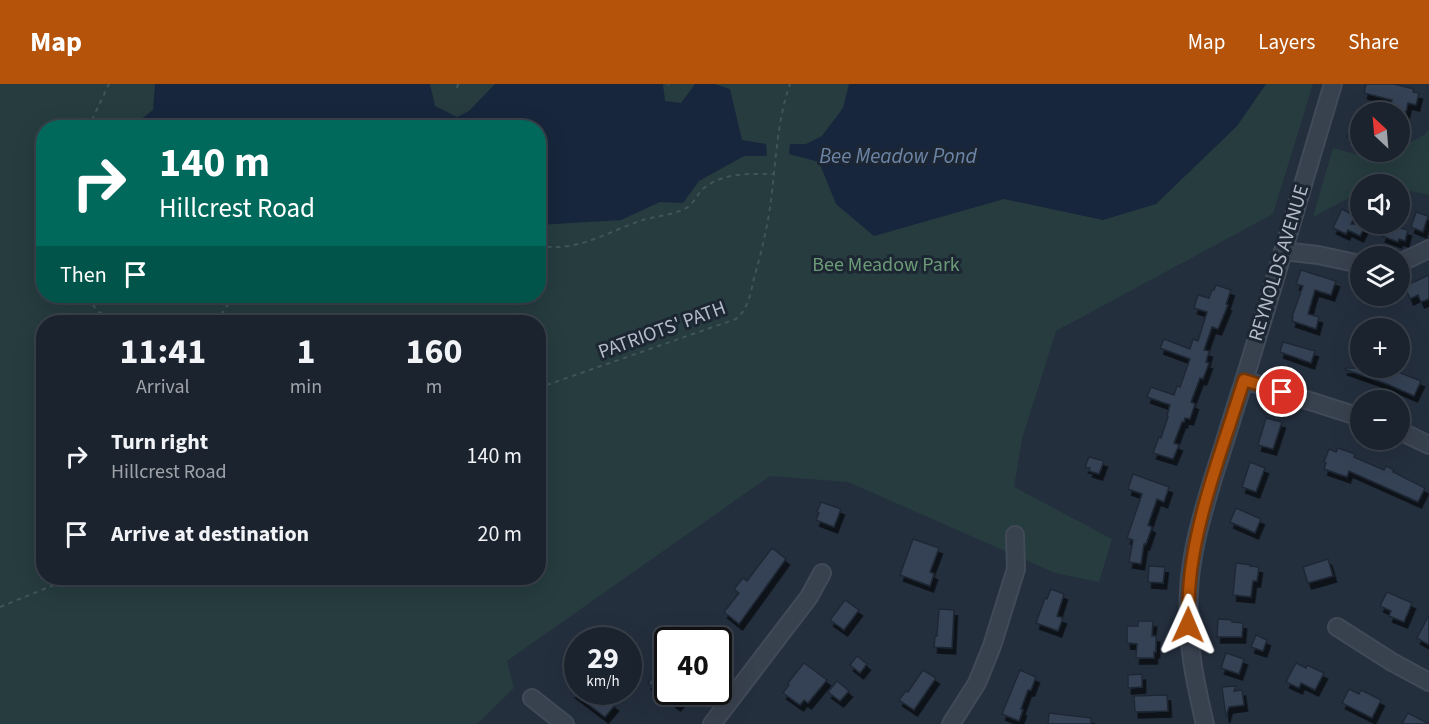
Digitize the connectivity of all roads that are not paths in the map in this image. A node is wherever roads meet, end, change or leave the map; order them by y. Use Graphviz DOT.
graph roads {
  1 [pos="1333,84"];
  2 [pos="1429,249"];
  3 [pos="1283,251"];
  4 [pos="1410,258"];
  5 [pos="1350,262"];
  6 [pos="1244,380"];
  7 [pos="1350,414"];
  8 [pos="1410,436"];
  9 [pos="1429,445"];
  10 [pos="1015,535"];
  11 [pos="822,573"];
  12 [pos="1337,627"];
  13 [pos="1429,682"];
  14 [pos="532,698"];
  15 [pos="954,723"];
  16 [pos="565,724"];
  17 [pos="712,724"];
  18 [pos="1205,724"];
  1 -- 3 [label="street, REYNOLDS AVENUE"];
  2 -- 4 [label="street"];
  3 -- 5 [label="street"];
  3 -- 6 [label="street, REYNOLDS AVENUE"];
  6 -- 7 [label="street"];
  6 -- 18 [label="street, REYNOLDS AVENUE"];
  8 -- 9 [label="street"];
  10 -- 15 [label="street"];
  11 -- 17 [label="street"];
  12 -- 13 [label="street"];
  14 -- 16 [label="street"];
}
